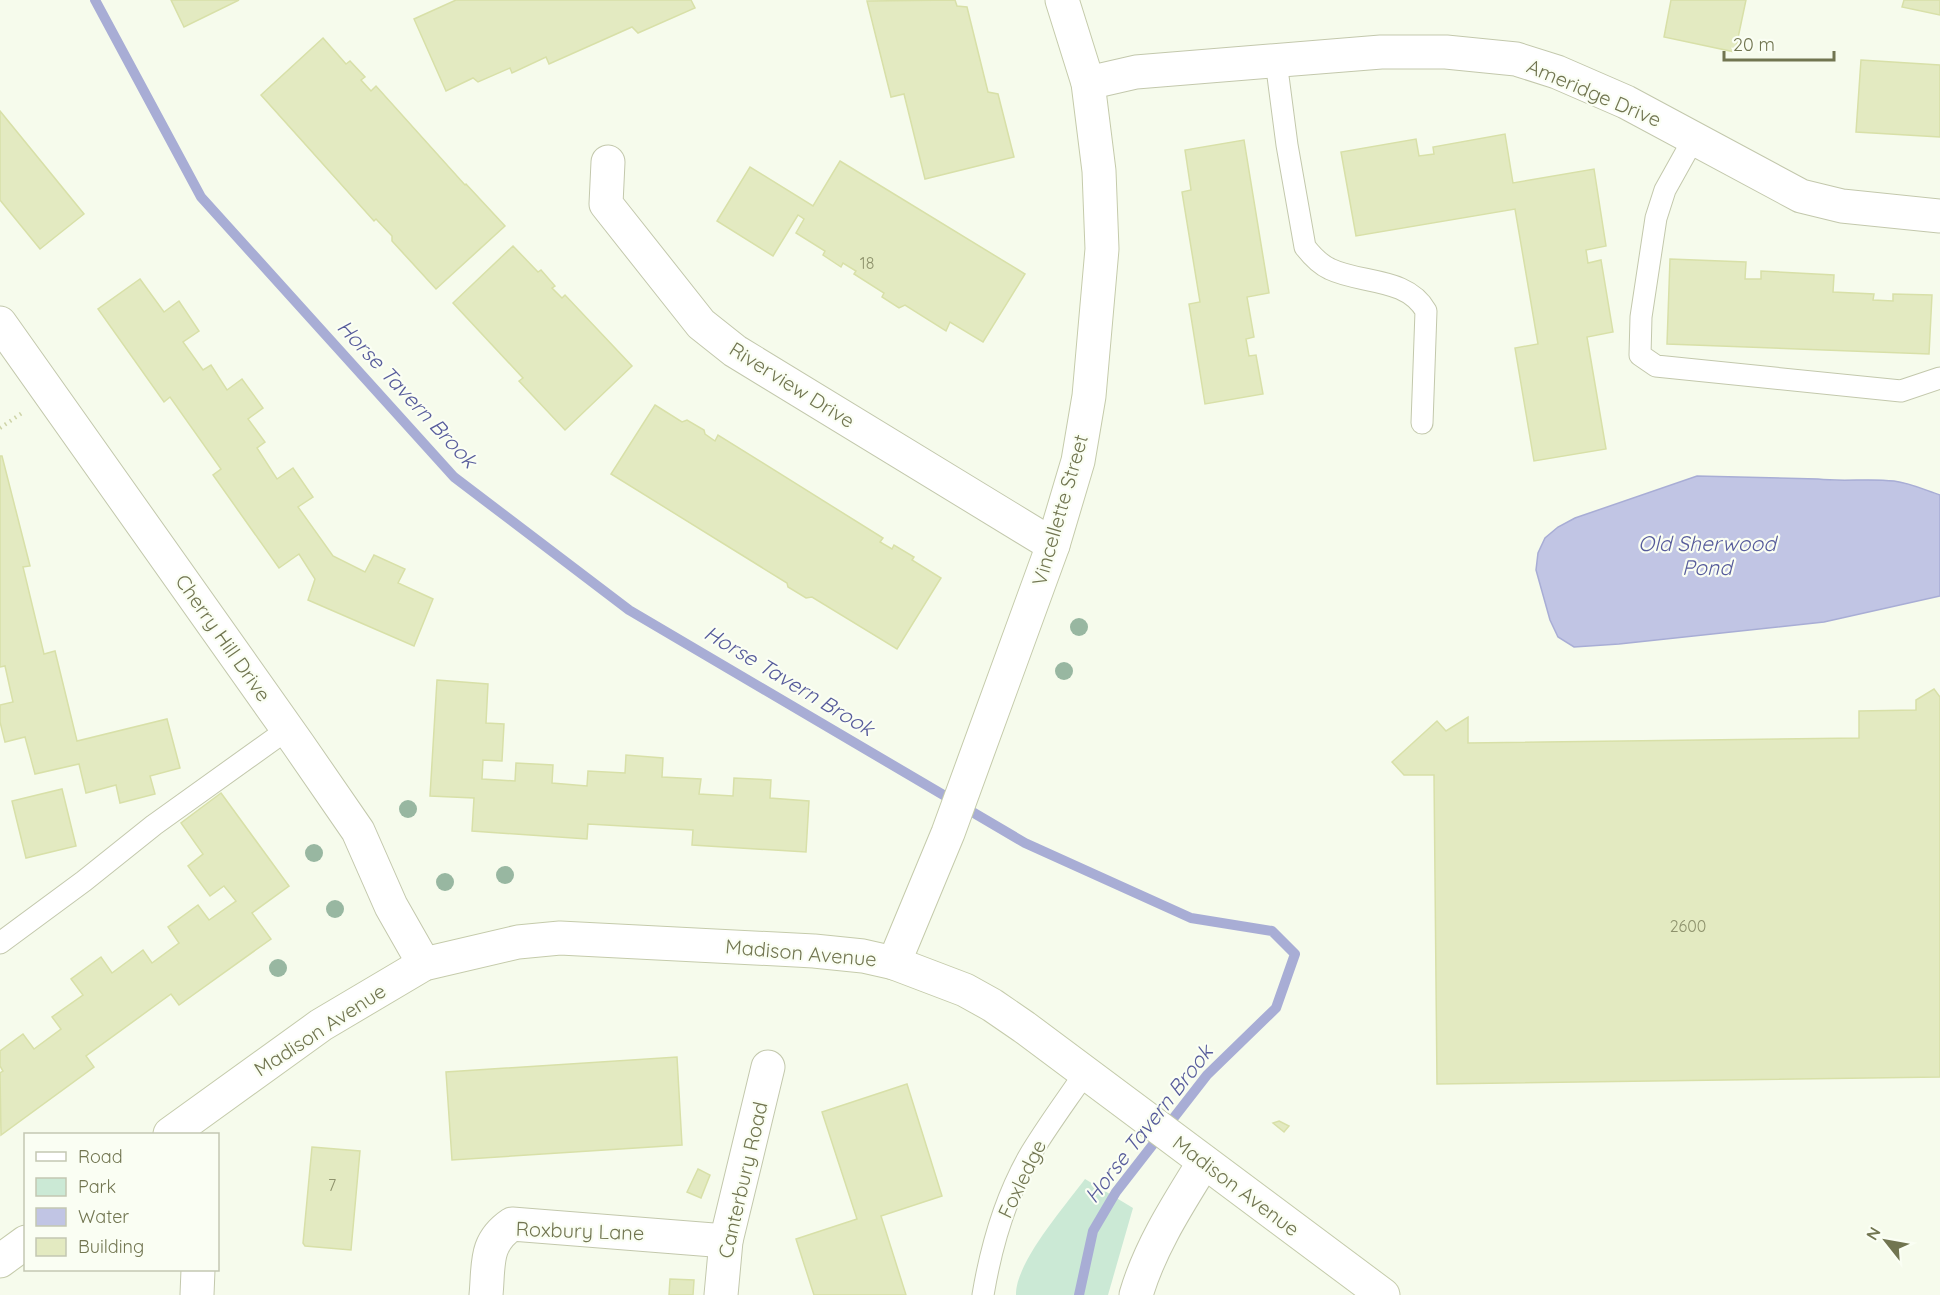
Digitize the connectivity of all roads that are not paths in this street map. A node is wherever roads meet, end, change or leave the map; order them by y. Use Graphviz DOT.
graph roads {
  1 [pos="1062,0"];
  2 [pos="1276,61"];
  3 [pos="1088,83"];
  4 [pos="1694,138"];
  5 [pos="609,162"];
  6 [pos="1940,216"];
  7 [pos="0,323"];
  8 [pos="1940,378"];
  9 [pos="1422,423"];
  10 [pos="1053,545"];
  11 [pos="288,729"];
  12 [pos="0,943"];
  13 [pos="894,963"];
  14 [pos="424,964"];
  15 [pos="768,1067"];
  16 [pos="1085,1073"];
  17 [pos="184,1130"];
  18 [pos="1196,1156"];
  19 [pos="726,1241"];
  20 [pos="24,1243"];
  21 [pos="0,1261"];
  22 [pos="198,1271"];
  23 [pos="197,1295"];
  24 [pos="486,1295"];
  25 [pos="721,1295"];
  26 [pos="983,1295"];
  27 [pos="1136,1295"];
  28 [pos="1383,1295"];
  1 -- 3 [label="street, Vincellette Street"];
  2 -- 3 [label="street, Ameridge Drive"];
  2 -- 4 [label="street, Ameridge Drive"];
  2 -- 9 [label="lane"];
  3 -- 10 [label="street, Vincellette Street"];
  4 -- 6 [label="street, Ameridge Drive"];
  4 -- 8 [label="lane"];
  5 -- 10 [label="street, Riverview Drive"];
  7 -- 11 [label="street, Cherry Hill Drive"];
  10 -- 13 [label="street, Vincellette Street"];
  11 -- 12 [label="lane"];
  11 -- 14 [label="street, Cherry Hill Drive"];
  13 -- 14 [label="street, Madison Avenue"];
  13 -- 16 [label="street, Madison Avenue"];
  14 -- 17 [label="street, Madison Avenue"];
  15 -- 19 [label="street, Canterbury Road"];
  16 -- 18 [label="street, Madison Avenue"];
  16 -- 26 [label="lane, Foxledge"];
  18 -- 27 [label="street"];
  18 -- 28 [label="street, Madison Avenue"];
  19 -- 24 [label="street, Roxbury Lane"];
  19 -- 25 [label="street, Canterbury Road"];
  20 -- 21 [label="street"];
  22 -- 23 [label="street"];
}
